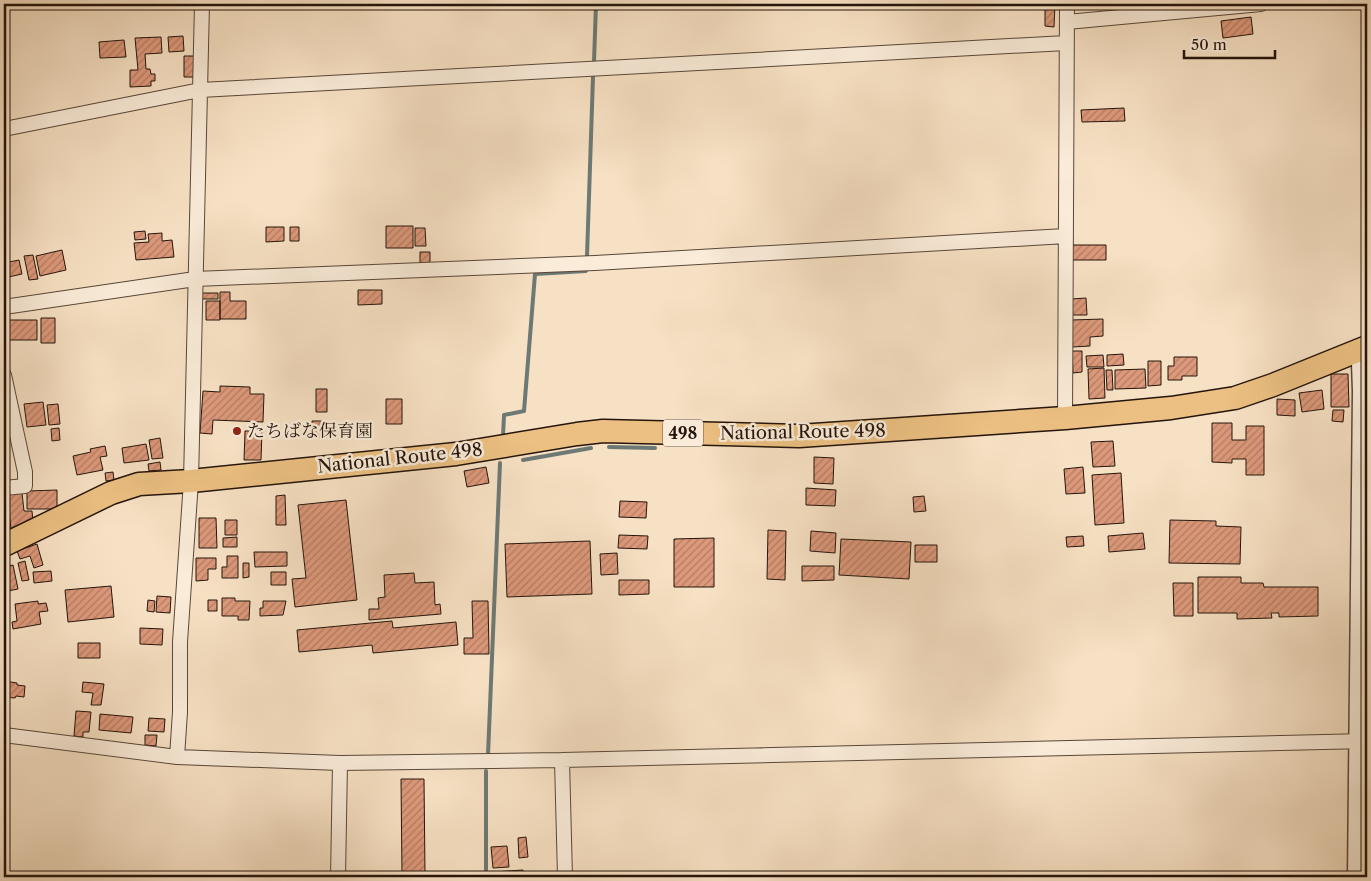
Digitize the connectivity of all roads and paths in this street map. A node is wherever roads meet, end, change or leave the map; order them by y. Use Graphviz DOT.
graph roads {
  1 [pos="202,4"];
  2 [pos="1068,4"];
  3 [pos="1261,4"];
  4 [pos="1067,22"];
  5 [pos="1066,43"];
  6 [pos="200,90"];
  7 [pos="4,129"];
  8 [pos="1066,236"];
  9 [pos="195,279"];
  10 [pos="4,306"];
  11 [pos="1361,349"];
  12 [pos="4,376"];
  13 [pos="1065,418"];
  14 [pos="191,481"];
  15 [pos="4,488"];
  16 [pos="4,545"];
  17 [pos="1363,571"];
  18 [pos="4,735"];
  19 [pos="1362,741"];
  20 [pos="177,757"];
  21 [pos="562,760"];
  22 [pos="340,763"];
  23 [pos="338,877"];
  24 [pos="564,877"];
  25 [pos="1356,877"];
  1 -- 6 [label="street"];
  2 -- 4 [label="street"];
  3 -- 4 [label="street"];
  4 -- 5 [label="street"];
  5 -- 6 [label="street"];
  5 -- 8 [label="street"];
  6 -- 7 [label="street"];
  6 -- 9 [label="street"];
  8 -- 9 [label="street"];
  8 -- 13 [label="street"];
  9 -- 10 [label="street"];
  9 -- 14 [label="street"];
  11 -- 13 [label="highway, National Route 498 / 498"];
  11 -- 17 [label="street"];
  12 -- 15 [label="street"];
  13 -- 14 [label="highway, National Route 498 / 498"];
  14 -- 16 [label="highway, National Route 498 / 498"];
  14 -- 20 [label="street"];
  17 -- 19 [label="street"];
  18 -- 20 [label="street"];
  19 -- 21 [label="street"];
  19 -- 25 [label="street"];
  20 -- 22 [label="street"];
  21 -- 22 [label="street"];
  21 -- 24 [label="street"];
  22 -- 23 [label="street"];
}
